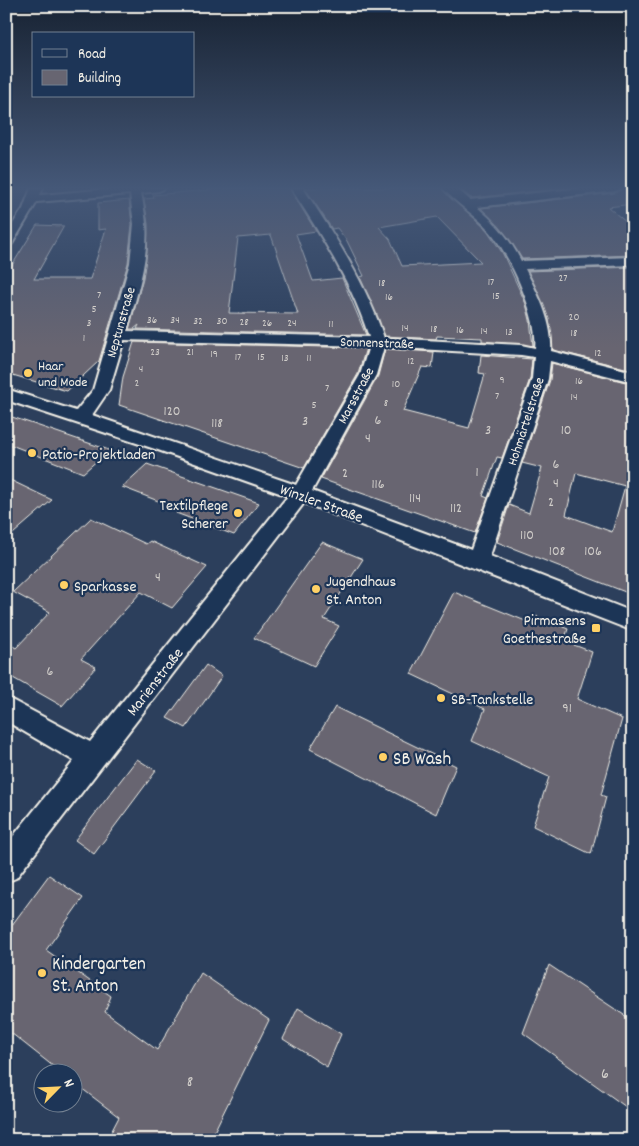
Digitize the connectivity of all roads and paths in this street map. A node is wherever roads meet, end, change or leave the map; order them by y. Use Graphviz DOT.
graph roads {
  1 [pos="139,241"];
  2 [pos="332,241"];
  3 [pos="503,241"];
  4 [pos="633,261"];
  5 [pos="518,265"];
  6 [pos="117,335"];
  7 [pos="378,342"];
  8 [pos="543,354"];
  9 [pos="633,377"];
  10 [pos="6,394"];
  11 [pos="80,417"];
  12 [pos="301,493"];
  13 [pos="478,560"];
  14 [pos="633,622"];
  15 [pos="6,708"];
  16 [pos="94,758"];
  17 [pos="6,868"];
  1 -- 6 [label="street, Neptunstraße"];
  2 -- 7 [label="street"];
  3 -- 5 [label="street, Hohmärtelstraße"];
  4 -- 5 [label="street"];
  5 -- 8 [label="street, Hohmärtelstraße"];
  6 -- 7 [label="street, Sonnenstraße"];
  6 -- 11 [label="street, Neptunstraße"];
  7 -- 8 [label="street, Sonnenstraße"];
  7 -- 12 [label="street, Marsstraße"];
  8 -- 9 [label="street, Sonnenstraße"];
  8 -- 13 [label="street, Hohmärtelstraße"];
  10 -- 11 [label="street, Winzler Straße"];
  11 -- 12 [label="street, Winzler Straße"];
  12 -- 13 [label="street, Winzler Straße"];
  12 -- 16 [label="street, Marienstraße"];
  13 -- 14 [label="street, Winzler Straße"];
  15 -- 16 [label="street"];
  16 -- 17 [label="street, Marienstraße"];
}
